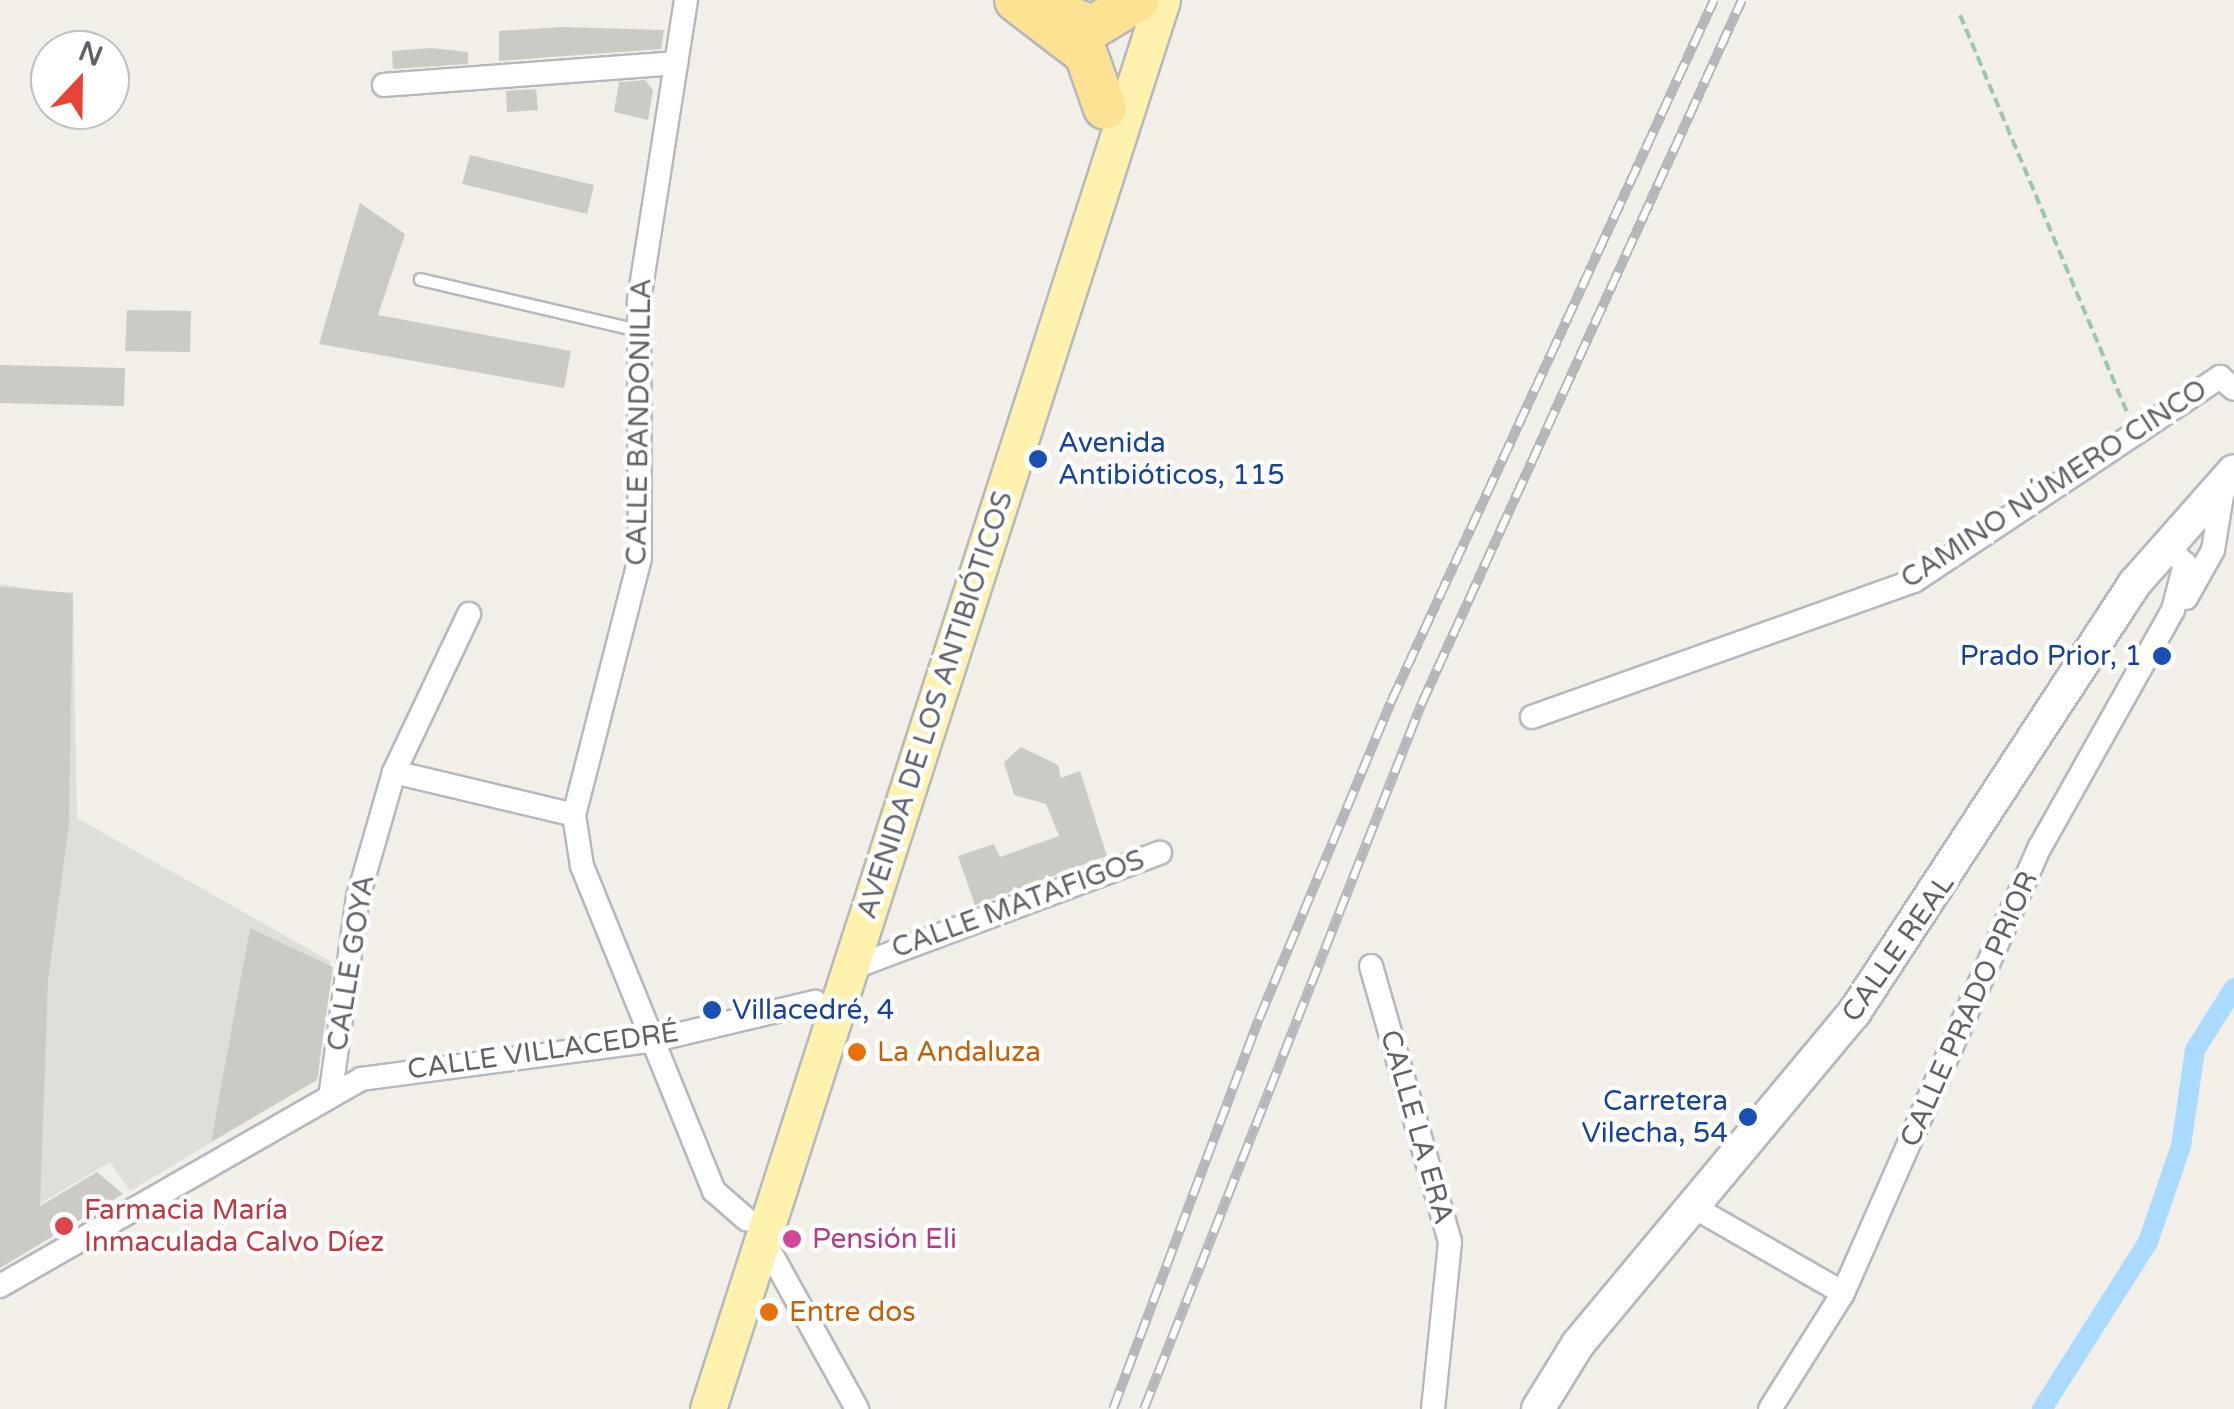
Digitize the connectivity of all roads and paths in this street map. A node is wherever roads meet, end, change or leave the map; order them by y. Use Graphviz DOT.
graph roads {
  1 [pos="686,0"];
  2 [pos="1016,0"];
  3 [pos="1037,0"];
  4 [pos="1139,0"];
  5 [pos="1150,0"];
  6 [pos="1162,0"];
  7 [pos="1960,16"];
  8 [pos="1101,45"];
  9 [pos="676,62"];
  10 [pos="384,85"];
  11 [pos="1105,108"];
  12 [pos="420,279"];
  13 [pos="638,330"];
  14 [pos="1051,348"];
  15 [pos="2234,389"];
  16 [pos="2136,432"];
  17 [pos="2229,476"];
  18 [pos="986,482"];
  19 [pos="2176,533"];
  20 [pos="2213,550"];
  21 [pos="2173,610"];
  22 [pos="469,614"];
  23 [pos="945,678"];
  24 [pos="1532,717"];
  25 [pos="908,719"];
  26 [pos="394,772"];
  27 [pos="574,815"];
  28 [pos="1160,853"];
  29 [pos="862,952"];
  30 [pos="1371,966"];
  31 [pos="815,1002"];
  32 [pos="651,1042"];
  33 [pos="331,1092"];
  34 [pos="793,1150"];
  35 [pos="1692,1206"];
  36 [pos="755,1230"];
  37 [pos="0,1286"];
  38 [pos="1843,1292"];
  39 [pos="694,1409"];
  40 [pos="708,1409"];
  41 [pos="857,1409"];
  42 [pos="1434,1409"];
  43 [pos="1538,1409"];
  44 [pos="1770,1409"];
  1 -- 9 [label="street, CALLE BANDONILLA"];
  2 -- 8 [label="highway"];
  3 -- 8 [label="highway"];
  4 -- 8 [label="highway"];
  5 -- 8 [label="main road"];
  6 -- 14 [label="main road, AVENIDA DE LOS ANTIBIÓTICOS"];
  7 -- 16 [label="path"];
  8 -- 11 [label="highway"];
  8 -- 14 [label="main road"];
  9 -- 10 [label="street"];
  9 -- 13 [label="street, CALLE BANDONILLA"];
  11 -- 18 [label="main road, AVENIDA DE LOS ANTIBIÓTICOS"];
  12 -- 13 [label="lane"];
  13 -- 27 [label="street, CALLE BANDONILLA"];
  14 -- 23 [label="main road, AVENIDA DE LOS ANTIBIÓTICOS"];
  15 -- 16 [label="street, CAMINO NÚMERO CINCO"];
  16 -- 24 [label="street, CAMINO NÚMERO CINCO"];
  17 -- 19 [label="street, CALLE REAL"];
  17 -- 20 [label="street, CALLE PRADO PRIOR"];
  18 -- 23 [label="main road"];
  18 -- 25 [label="main road, AVENIDA DE LOS ANTIBIÓTICOS"];
  19 -- 20 [label="street"];
  19 -- 21 [label="street, CALLE PRADO PRIOR"];
  19 -- 35 [label="street, CALLE REAL"];
  20 -- 21 [label="street, CALLE PRADO PRIOR"];
  21 -- 38 [label="street, CALLE PRADO PRIOR"];
  22 -- 26 [label="street, CALLE GOYA"];
  23 -- 25 [label="main road"];
  23 -- 29 [label="main road, AVENIDA DE LOS ANTIBIÓTICOS"];
  25 -- 31 [label="main road, AVENIDA DE LOS ANTIBIÓTICOS"];
  26 -- 27 [label="street"];
  26 -- 33 [label="street, CALLE GOYA"];
  27 -- 32 [label="street, CALLE BANDONILLA"];
  28 -- 29 [label="street, CALLE MATAFIGOS"];
  29 -- 31 [label="main road"];
  29 -- 34 [label="main road, AVENIDA DE LOS ANTIBIÓTICOS"];
  30 -- 42 [label="street, CALLE LA ERA"];
  31 -- 32 [label="street, CALLE VILLACEDRÉ"];
  31 -- 34 [label="main road"];
  31 -- 36 [label="main road, AVENIDA DE LOS ANTIBIÓTICOS"];
  32 -- 33 [label="street, CALLE VILLACEDRÉ"];
  32 -- 36 [label="street, CALLE BANDONILLA"];
  33 -- 37 [label="street"];
  34 -- 36 [label="main road, AVENIDA DE LOS ANTIBIÓTICOS"];
  35 -- 38 [label="street"];
  35 -- 43 [label="street, CALLE REAL"];
  36 -- 39 [label="main road, AVENIDA DE LOS ANTIBIÓTICOS"];
  36 -- 40 [label="main road, AVENIDA DE LOS ANTIBIÓTICOS"];
  36 -- 41 [label="street, CALLE BANDONILLA"];
  38 -- 44 [label="street, CALLE PRADO PRIOR"];
}
